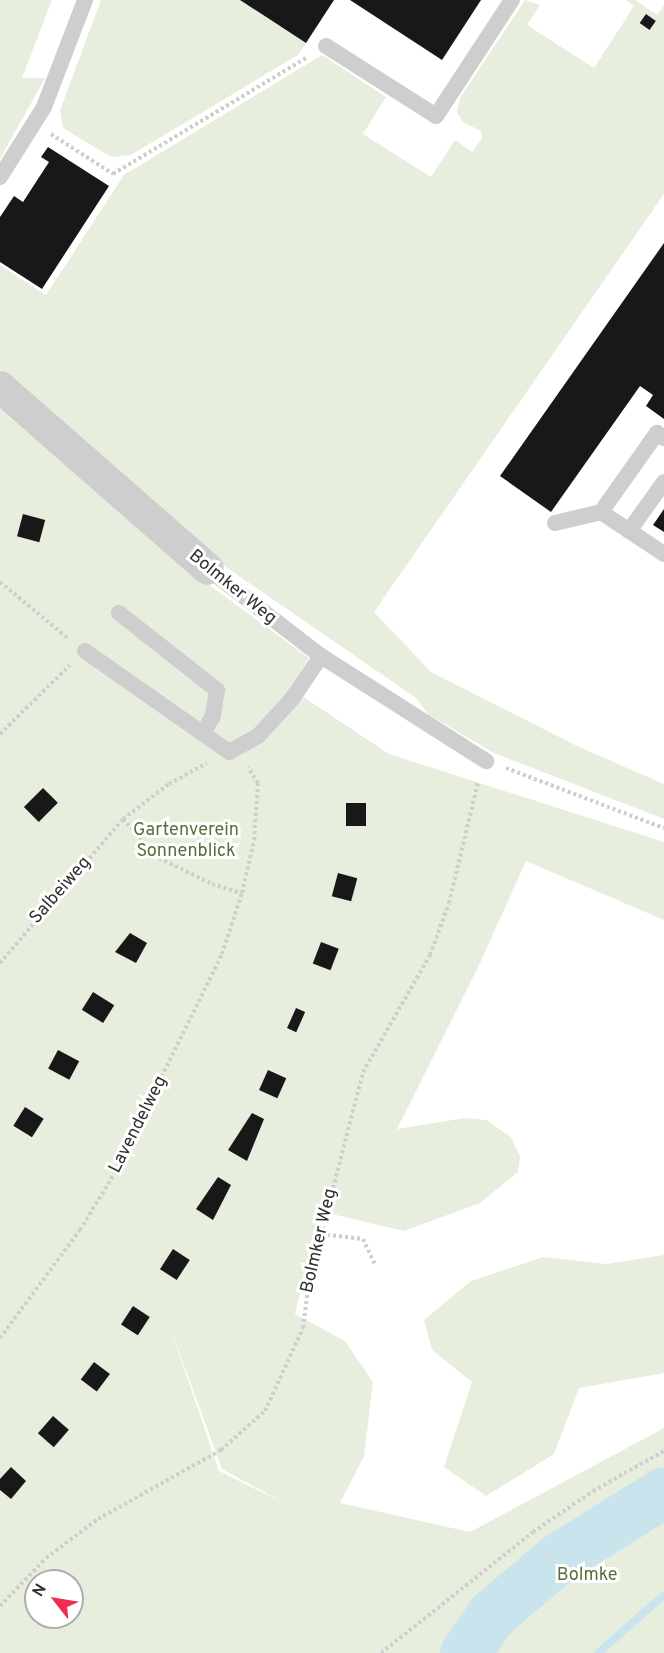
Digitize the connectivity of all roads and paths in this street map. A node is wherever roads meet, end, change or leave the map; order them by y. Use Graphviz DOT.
graph roads {
  1 [pos="85,0"];
  2 [pos="512,0"];
  3 [pos="326,46"];
  4 [pos="35,124"];
  5 [pos="0,177"];
  6 [pos="0,387"];
  7 [pos="664,438"];
  8 [pos="664,482"];
  9 [pos="601,512"];
  10 [pos="555,523"];
  11 [pos="629,531"];
  12 [pos="664,554"];
  13 [pos="208,570"];
  14 [pos="0,582"];
  15 [pos="119,613"];
  16 [pos="68,638"];
  17 [pos="85,651"];
  18 [pos="321,656"];
  19 [pos="203,733"];
  20 [pos="0,734"];
  21 [pos="229,752"];
  22 [pos="486,761"];
  23 [pos="123,819"];
  24 [pos="664,828"];
  25 [pos="242,893"];
  26 [pos="0,963"];
  27 [pos="321,1234"];
  28 [pos="375,1265"];
  29 [pos="0,1338"];
  30 [pos="664,1451"];
  31 [pos="0,1606"];
  32 [pos="381,1653"];
  1 -- 4 [label="lane"];
  2 -- 3 [label="lane"];
  3 -- 4 [label="path"];
  4 -- 5 [label="lane"];
  6 -- 13 [label="street, Bolmker Weg"];
  7 -- 9 [label="lane"];
  8 -- 11 [label="lane"];
  9 -- 10 [label="lane"];
  9 -- 11 [label="lane"];
  11 -- 12 [label="lane"];
  13 -- 18 [label="lane, Bolmker Weg"];
  14 -- 16 [label="path"];
  15 -- 19 [label="lane"];
  17 -- 19 [label="lane"];
  17 -- 20 [label="path"];
  18 -- 21 [label="lane"];
  18 -- 22 [label="lane, Bolmker Weg"];
  19 -- 21 [label="lane"];
  21 -- 23 [label="path, Salbeiweg"];
  21 -- 25 [label="path, Lavendelweg"];
  22 -- 24 [label="path"];
  22 -- 27 [label="path, Bolmker Weg"];
  23 -- 25 [label="path"];
  23 -- 26 [label="path, Salbeiweg"];
  25 -- 29 [label="path, Lavendelweg"];
  27 -- 28 [label="path"];
  27 -- 31 [label="path, Bolmker Weg"];
  30 -- 32 [label="path"];
}
